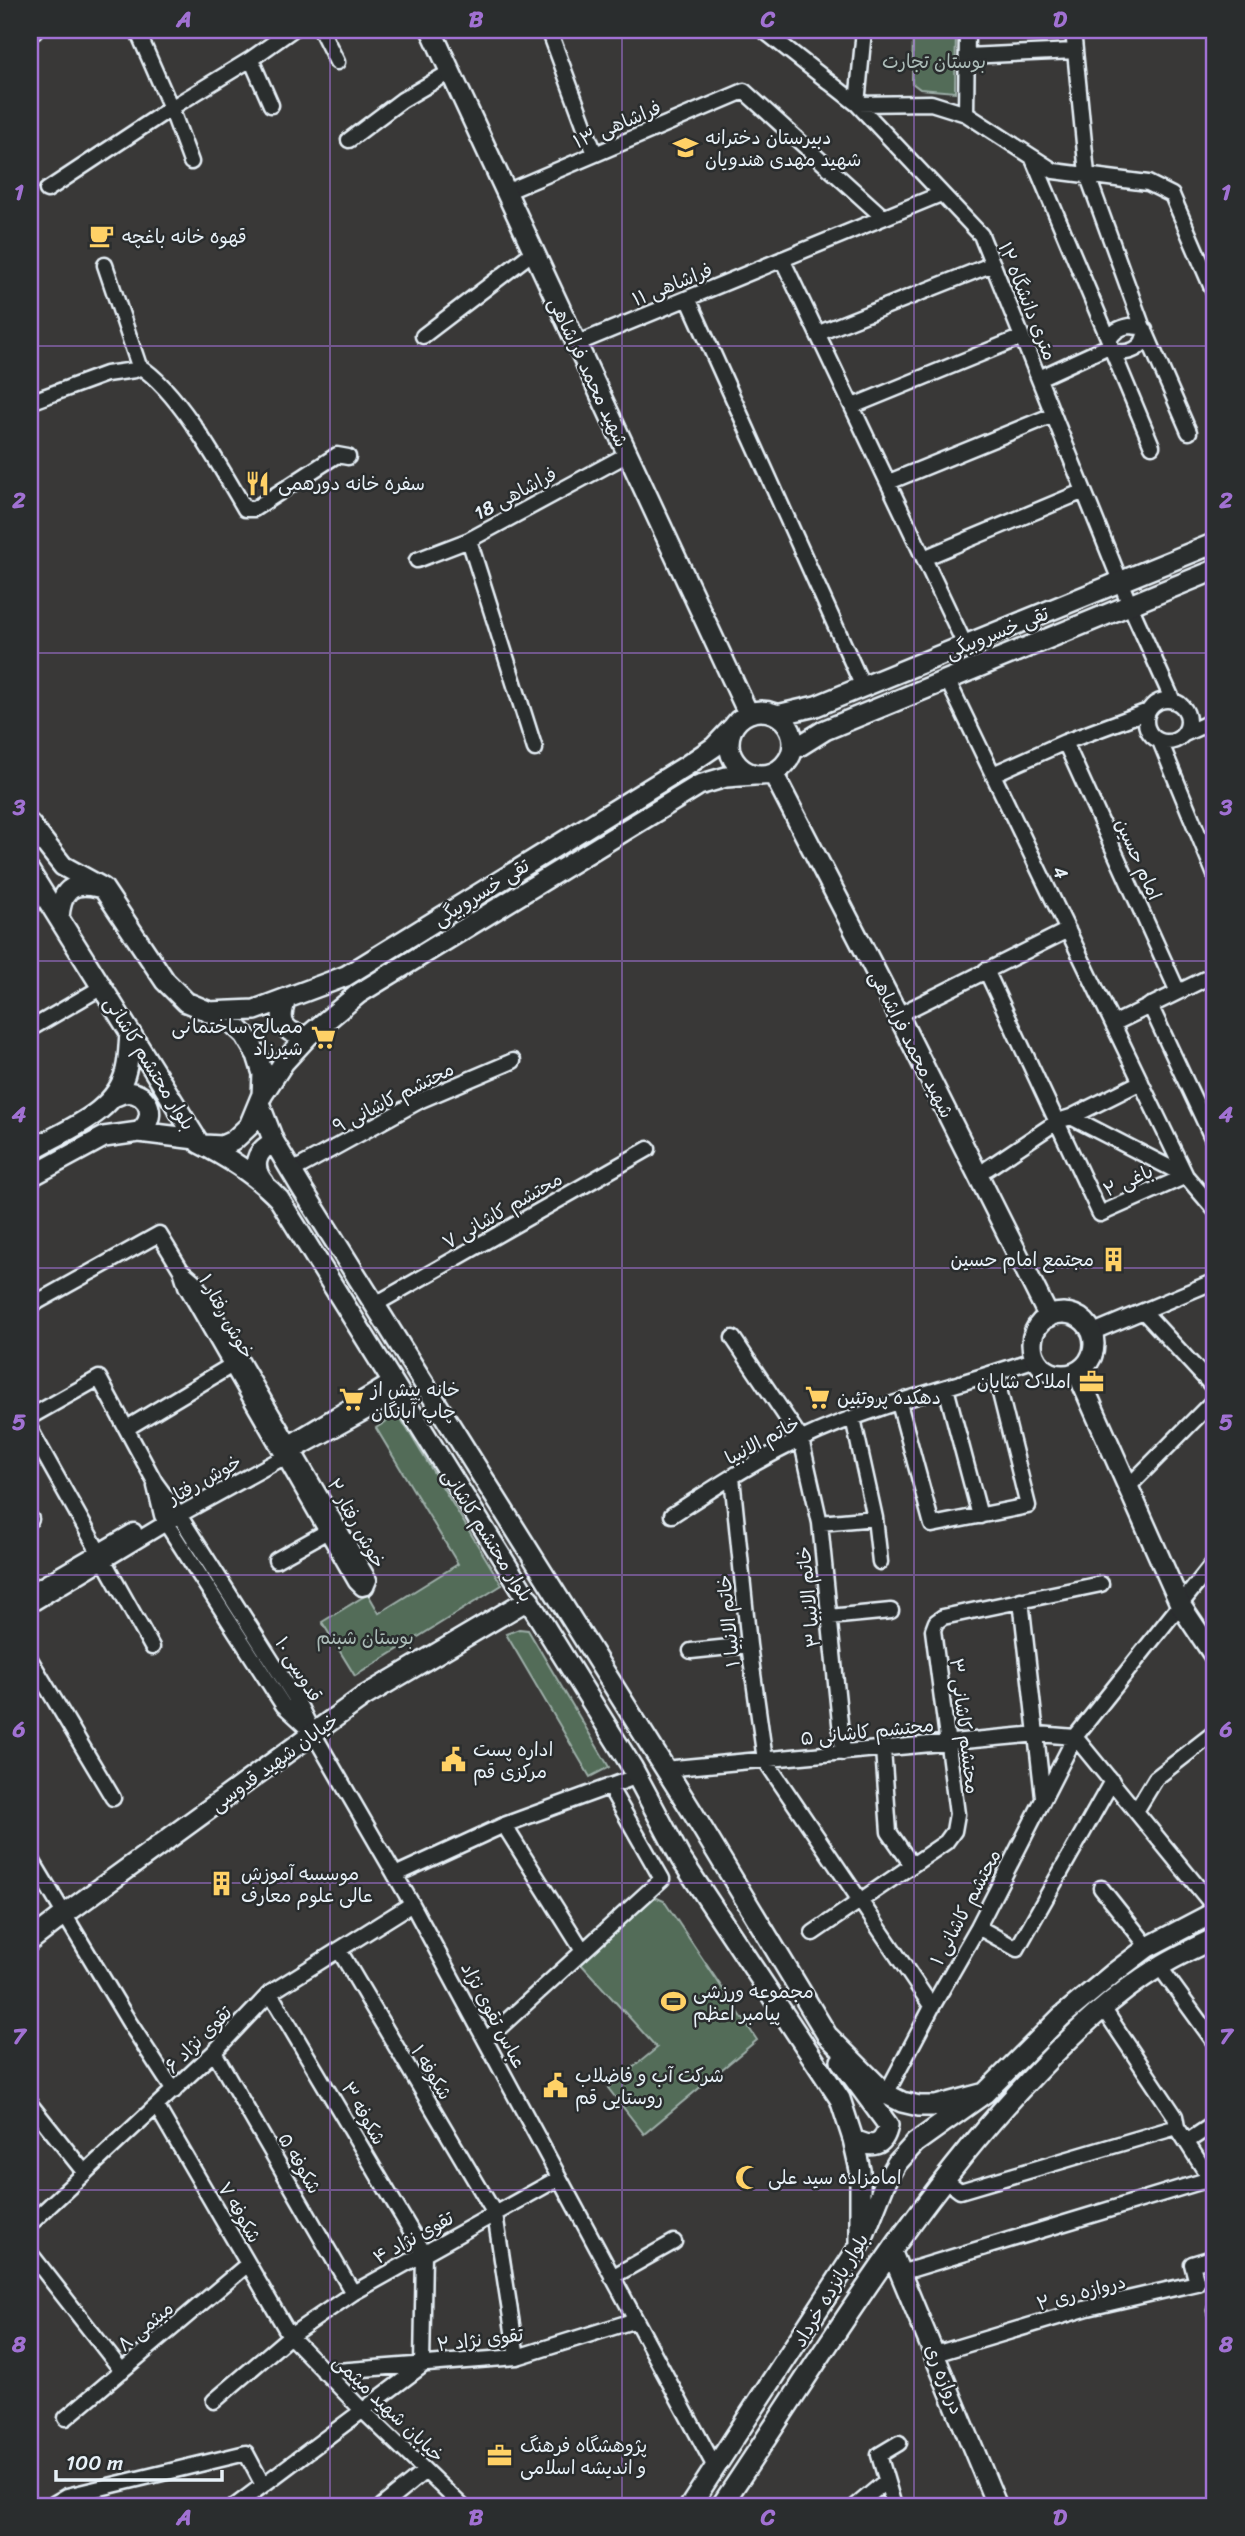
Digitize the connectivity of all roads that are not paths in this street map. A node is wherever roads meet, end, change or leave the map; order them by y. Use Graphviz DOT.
graph roads {
  1 [pos="137,30"];
  2 [pos="292,30"];
  3 [pos="321,30"];
  4 [pos="549,30"];
  5 [pos="763,30"];
  6 [pos="864,30"];
  7 [pos="967,30"];
  8 [pos="1073,30"];
  9 [pos="433,31"];
  10 [pos="1074,51"];
  11 [pos="967,56"];
  12 [pos="251,59"];
  13 [pos="338,62"];
  14 [pos="450,72"];
  15 [pos="857,104"];
  16 [pos="271,105"];
  17 [pos="171,108"];
  18 [pos="966,114"];
  19 [pos="349,140"];
  20 [pos="595,154"];
  21 [pos="1032,159"];
  22 [pos="191,162"];
  23 [pos="1087,174"];
  24 [pos="47,190"];
  25 [pos="506,192"];
  26 [pos="941,194"];
  27 [pos="883,217"];
  28 [pos="533,252"];
  29 [pos="782,259"];
  30 [pos="993,264"];
  31 [pos="105,265"];
  32 [pos="1215,295"];
  33 [pos="688,298"];
  34 [pos="1144,330"];
  35 [pos="819,333"];
  36 [pos="423,336"];
  37 [pos="1022,337"];
  38 [pos="576,344"];
  39 [pos="1110,345"];
  40 [pos="139,366"];
  41 [pos="1039,378"];
  42 [pos="30,402"];
  43 [pos="853,406"];
  44 [pos="1054,415"];
  45 [pos="1189,432"];
  46 [pos="1152,446"];
  47 [pos="628,454"];
  48 [pos="348,457"];
  49 [pos="889,482"];
  50 [pos="1084,491"];
  51 [pos="469,540"];
  52 [pos="1215,542"];
  53 [pos="924,558"];
  54 [pos="417,560"];
  55 [pos="1215,570"];
  56 [pos="1121,581"];
  57 [pos="1129,604"];
  58 [pos="965,645"];
  59 [pos="947,679"];
  60 [pos="863,687"];
  61 [pos="1173,701"];
  62 [pos="1148,711"];
  63 [pos="748,713"];
  64 [pos="777,715"];
  65 [pos="1215,720"];
  66 [pos="733,727"];
  67 [pos="1184,734"];
  68 [pos="1160,741"];
  69 [pos="1065,742"];
  70 [pos="535,750"];
  71 [pos="793,750"];
  72 [pos="774,773"];
  73 [pos="993,774"];
  74 [pos="754,775"];
  75 [pos="30,824"];
  76 [pos="30,872"];
  77 [pos="1215,875"];
  78 [pos="103,888"];
  79 [pos="59,918"];
  80 [pos="1068,930"];
  81 [pos="986,970"];
  82 [pos="1215,974"];
  83 [pos="102,987"];
  84 [pos="1178,992"];
  85 [pos="286,1000"];
  86 [pos="1150,1005"];
  87 [pos="208,1012"];
  88 [pos="898,1015"];
  89 [pos="1113,1024"];
  90 [pos="30,1029"];
  91 [pos="130,1032"];
  92 [pos="308,1036"];
  93 [pos="513,1061"];
  94 [pos="1141,1082"];
  95 [pos="116,1096"];
  96 [pos="260,1100"];
  97 [pos="1064,1119"];
  98 [pos="139,1132"];
  99 [pos="198,1141"];
  100 [pos="274,1142"];
  101 [pos="1215,1144"];
  102 [pos="648,1149"];
  103 [pos="30,1151"];
  104 [pos="988,1168"];
  105 [pos="292,1171"];
  106 [pos="1186,1176"];
  107 [pos="30,1177"];
  108 [pos="264,1184"];
  109 [pos="1215,1210"];
  110 [pos="1215,1281"];
  111 [pos="374,1305"];
  112 [pos="30,1306"];
  113 [pos="1144,1312"];
  114 [pos="1049,1317"];
  115 [pos="1091,1333"];
  116 [pos="733,1338"];
  117 [pos="1035,1359"];
  118 [pos="236,1362"];
  119 [pos="1077,1372"];
  120 [pos="995,1373"];
  121 [pos="396,1387"];
  122 [pos="946,1388"];
  123 [pos="1215,1389"];
  124 [pos="1215,1399"];
  125 [pos="899,1403"];
  126 [pos="30,1417"];
  127 [pos="853,1418"];
  128 [pos="30,1429"];
  129 [pos="127,1429"];
  130 [pos="801,1439"];
  131 [pos="287,1450"];
  132 [pos="732,1477"];
  133 [pos="1127,1488"];
  134 [pos="170,1515"];
  135 [pos="672,1515"];
  136 [pos="980,1516"];
  137 [pos="875,1518"];
  138 [pos="820,1523"];
  139 [pos="326,1532"];
  140 [pos="102,1556"];
  141 [pos="276,1560"];
  142 [pos="1215,1561"];
  143 [pos="880,1562"];
  144 [pos="1101,1584"];
  145 [pos="30,1592"];
  146 [pos="529,1599"];
  147 [pos="1021,1600"];
  148 [pos="30,1605"];
  149 [pos="1181,1606"];
  150 [pos="891,1611"];
  151 [pos="829,1617"];
  152 [pos="749,1645"];
  153 [pos="152,1647"];
  154 [pos="691,1651"];
  155 [pos="1215,1657"];
  156 [pos="30,1659"];
  157 [pos="1215,1732"];
  158 [pos="313,1733"];
  159 [pos="1038,1734"];
  160 [pos="1075,1737"];
  161 [pos="948,1742"];
  162 [pos="883,1749"];
  163 [pos="843,1754"];
  164 [pos="765,1760"];
  165 [pos="664,1769"];
  166 [pos="638,1776"];
  167 [pos="1112,1781"];
  168 [pos="609,1786"];
  169 [pos="113,1798"];
  170 [pos="1043,1798"];
  171 [pos="1136,1811"];
  172 [pos="503,1825"];
  173 [pos="30,1857"];
  174 [pos="912,1865"];
  175 [pos="395,1875"];
  176 [pos="1101,1888"];
  177 [pos="859,1899"];
  178 [pos="412,1904"];
  179 [pos="1215,1910"];
  180 [pos="65,1914"];
  181 [pos="978,1927"];
  182 [pos="813,1933"];
  183 [pos="1215,1938"];
  184 [pos="30,1941"];
  185 [pos="1147,1947"];
  186 [pos="339,1950"];
  187 [pos="583,1951"];
  188 [pos="1160,1966"];
  189 [pos="270,1993"];
  190 [pos="932,2007"];
  191 [pos="1103,2008"];
  192 [pos="827,2035"];
  193 [pos="486,2040"];
  194 [pos="1215,2043"];
  195 [pos="214,2052"];
  196 [pos="174,2091"];
  197 [pos="985,2093"];
  198 [pos="886,2094"];
  199 [pos="30,2104"];
  200 [pos="157,2107"];
  201 [pos="1215,2123"];
  202 [pos="1177,2127"];
  203 [pos="853,2139"];
  204 [pos="1188,2141"];
  205 [pos="85,2174"];
  206 [pos="559,2178"];
  207 [pos="943,2178"];
  208 [pos="1213,2183"];
  209 [pos="495,2214"];
  210 [pos="30,2224"];
  211 [pos="674,2242"];
  212 [pos="860,2245"];
  213 [pos="30,2253"];
  214 [pos="424,2253"];
  215 [pos="892,2253"];
  216 [pos="1215,2257"];
  217 [pos="248,2264"];
  218 [pos="900,2273"];
  219 [pos="612,2277"];
  220 [pos="353,2293"];
  221 [pos="636,2320"];
  222 [pos="290,2336"];
  223 [pos="935,2354"];
  224 [pos="517,2357"];
  225 [pos="422,2366"];
  226 [pos="122,2371"];
  227 [pos="324,2372"];
  228 [pos="214,2401"];
  229 [pos="362,2410"];
  230 [pos="66,2418"];
  231 [pos="899,2443"];
  232 [pos="715,2467"];
  233 [pos="425,2471"];
  234 [pos="886,2480"];
  235 [pos="263,2485"];
  236 [pos="724,2505"];
  237 [pos="50,2506"];
  238 [pos="235,2506"];
  239 [pos="382,2506"];
  240 [pos="462,2506"];
  241 [pos="690,2506"];
  242 [pos="856,2506"];
  243 [pos="894,2506"];
  244 [pos="997,2506"];
  1 -- 17 [label="street"];
  2 -- 12 [label="street"];
  3 -- 13 [label="street"];
  4 -- 20 [label="street"];
  5 -- 15 [label="street, ۱۲ متری دانشگاه"];
  6 -- 15 [label="street"];
  7 -- 11 [label="street"];
  8 -- 10 [label="street"];
  9 -- 14 [label="main road, شهید محمد فراشاهی"];
  10 -- 11 [label="street"];
  10 -- 23 [label="street"];
  11 -- 18 [label="street"];
  12 -- 16 [label="street"];
  12 -- 17 [label="street"];
  14 -- 19 [label="street"];
  14 -- 25 [label="main road, شهید محمد فراشاهی"];
  15 -- 18 [label="street"];
  15 -- 26 [label="street, ۱۲ متری دانشگاه"];
  17 -- 22 [label="street"];
  17 -- 24 [label="street"];
  18 -- 21 [label="street"];
  20 -- 25 [label="street, فراشاهی ۱۳"];
  20 -- 27 [label="street, فراشاهی ۱۳"];
  21 -- 23 [label="street"];
  21 -- 39 [label="street"];
  23 -- 32 [label="street"];
  23 -- 34 [label="street"];
  25 -- 28 [label="main road, شهید محمد فراشاهی"];
  26 -- 27 [label="street, فراشاهی ۱۱"];
  26 -- 30 [label="street, ۱۲ متری دانشگاه"];
  27 -- 29 [label="street, فراشاهی ۱۱"];
  28 -- 36 [label="street"];
  28 -- 38 [label="main road, شهید محمد فراشاهی"];
  29 -- 33 [label="street, فراشاهی ۱۱"];
  29 -- 35 [label="street"];
  30 -- 35 [label="street"];
  30 -- 37 [label="street, ۱۲ متری دانشگاه"];
  31 -- 40 [label="street"];
  33 -- 38 [label="street, فراشاهی ۱۱"];
  33 -- 60 [label="street"];
  34 -- 39 [label="street"];
  34 -- 39 [label="street"];
  34 -- 45 [label="street"];
  35 -- 43 [label="street"];
  37 -- 41 [label="street, ۱۲ متری دانشگاه"];
  37 -- 43 [label="street"];
  38 -- 47 [label="main road, شهید محمد فراشاهی"];
  39 -- 41 [label="street"];
  39 -- 46 [label="street"];
  40 -- 42 [label="street"];
  40 -- 48 [label="street"];
  41 -- 44 [label="street, ۱۲ متری دانشگاه"];
  43 -- 49 [label="street"];
  44 -- 49 [label="street"];
  44 -- 50 [label="street, ۱۲ متری دانشگاه"];
  47 -- 51 [label="street, فراشاهی 18"];
  47 -- 63 [label="main road, شهید محمد فراشاهی"];
  49 -- 53 [label="street"];
  50 -- 53 [label="street"];
  50 -- 56 [label="street, ۱۲ متری دانشگاه"];
  51 -- 54 [label="street, فراشاهی 18"];
  51 -- 70 [label="street"];
  52 -- 56 [label="main road, تقی خسروبیگی"];
  53 -- 58 [label="street"];
  55 -- 57 [label="main road, تقی خسروبیگی"];
  56 -- 57 [label="street, ۱۲ متری دانشگاه"];
  56 -- 58 [label="main road, تقی خسروبیگی"];
  57 -- 59 [label="main road, تقی خسروبیگی"];
  57 -- 61 [label="street, ۱۲ متری دانشگاه"];
  58 -- 60 [label="main road, تقی خسروبیگی"];
  59 -- 71 [label="main road, تقی خسروبیگی"];
  59 -- 73 [label="street, 4"];
  60 -- 64 [label="main road, تقی خسروبیگی"];
  61 -- 62 [label="street"];
  61 -- 67 [label="street"];
  62 -- 68 [label="street"];
  62 -- 69 [label="street"];
  63 -- 64 [label="main road"];
  63 -- 66 [label="main road"];
  64 -- 71 [label="main road"];
  65 -- 67 [label="street"];
  66 -- 74 [label="main road"];
  66 -- 85 [label="main road, تقی خسروبیگی"];
  67 -- 68 [label="street"];
  68 -- 77 [label="street"];
  69 -- 73 [label="street"];
  69 -- 84 [label="street, امام حسین"];
  71 -- 72 [label="main road"];
  72 -- 74 [label="main road"];
  72 -- 88 [label="main road, شهید محمد فراشاهی"];
  73 -- 80 [label="street, 4"];
  74 -- 92 [label="main road, تقی خسروبیگی"];
  75 -- 78 [label="main road, بلوار محتشم کاشانی"];
  76 -- 79 [label="main road, بلوار محتشم کاشانی"];
  78 -- 79 [label="main road"];
  78 -- 87 [label="main road, بلوار محتشم کاشانی"];
  79 -- 83 [label="main road, بلوار محتشم کاشانی"];
  80 -- 81 [label="street"];
  80 -- 89 [label="street, 4"];
  81 -- 88 [label="street"];
  81 -- 97 [label="street"];
  82 -- 84 [label="street"];
  83 -- 90 [label="street"];
  83 -- 91 [label="main road, بلوار محتشم کاشانی"];
  84 -- 86 [label="street"];
  85 -- 87 [label="main road, تقی خسروبیگی"];
  85 -- 92 [label="main road"];
  86 -- 89 [label="street"];
  86 -- 101 [label="street"];
  87 -- 96 [label="main road, بلوار محتشم کاشانی"];
  88 -- 114 [label="main road, شهید محمد فراشاهی"];
  89 -- 94 [label="street, 4"];
  91 -- 95 [label="main road"];
  91 -- 99 [label="main road, بلوار محتشم کاشانی"];
  92 -- 96 [label="main road, تقی خسروبیگی"];
  93 -- 105 [label="street, محتشم کاشانی ۹"];
  94 -- 97 [label="street"];
  94 -- 106 [label="street, 4"];
  95 -- 98 [label="main road"];
  95 -- 103 [label="main road"];
  96 -- 99 [label="main road, تقی خسروبیگی"];
  96 -- 100 [label="main road, بلوار محتشم کاشانی"];
  97 -- 104 [label="street"];
  97 -- 106 [label="street"];
  97 -- 106 [label="street, باغی ۲"];
  98 -- 99 [label="main road"];
  98 -- 107 [label="main road"];
  99 -- 108 [label="main road, بلوار محتشم کاشانی"];
  100 -- 105 [label="main road, بلوار محتشم کاشانی"];
  100 -- 108 [label="main road"];
  102 -- 111 [label="street, محتشم کاشانی ۷"];
  105 -- 111 [label="main road, بلوار محتشم کاشانی"];
  106 -- 109 [label="street"];
  108 -- 121 [label="main road, بلوار محتشم کاشانی"];
  110 -- 113 [label="street"];
  111 -- 165 [label="main road, بلوار محتشم کاشانی"];
  112 -- 118 [label="street, خوش رفتار ۱"];
  113 -- 115 [label="street"];
  113 -- 123 [label="street"];
  114 -- 115 [label="main road"];
  114 -- 117 [label="main road"];
  115 -- 119 [label="main road"];
  116 -- 130 [label="street"];
  117 -- 119 [label="main road"];
  117 -- 120 [label="street, خاتم الانبیا"];
  118 -- 129 [label="street"];
  118 -- 131 [label="street, خوش رفتار ۱"];
  119 -- 133 [label="main road"];
  120 -- 122 [label="street, خاتم الانبیا"];
  120 -- 136 [label="street"];
  121 -- 131 [label="street, خوش رفتار"];
  121 -- 146 [label="main road, بلوار محتشم کاشانی"];
  122 -- 125 [label="street, خاتم الانبیا"];
  122 -- 136 [label="street"];
  124 -- 133 [label="street"];
  125 -- 127 [label="street, خاتم الانبیا"];
  125 -- 136 [label="street"];
  126 -- 129 [label="street, قدوسی ۱۰"];
  127 -- 130 [label="street, خاتم الانبیا"];
  127 -- 137 [label="street"];
  128 -- 140 [label="street"];
  129 -- 134 [label="street, قدوسی ۱۰"];
  130 -- 132 [label="street, خاتم الانبیا"];
  130 -- 138 [label="street, خاتم الانبیا ۳"];
  131 -- 134 [label="street, خوش رفتار"];
  131 -- 139 [label="street, خوش رفتار ۲"];
  131 -- 139 [label="street, خوش رفتار ۲"];
  132 -- 135 [label="street, خاتم الانبیا"];
  132 -- 152 [label="street, خاتم الانبیا ۱"];
  133 -- 149 [label="main road"];
  134 -- 140 [label="street, خوش رفتار"];
  134 -- 158 [label="street, قدوسی ۱۰"];
  137 -- 138 [label="street"];
  137 -- 143 [label="street"];
  138 -- 151 [label="street, خاتم الانبیا ۳"];
  139 -- 141 [label="street"];
  140 -- 145 [label="street, خوش رفتار"];
  140 -- 148 [label="street, خوش رفتار"];
  140 -- 153 [label="street"];
  142 -- 149 [label="street, محتشم کاشانی ۱"];
  144 -- 147 [label="street, محتشم کاشانی ۳"];
  146 -- 158 [label="main road, خیابان شهید قدوسی"];
  146 -- 166 [label="main road, بلوار محتشم کاشانی"];
  147 -- 159 [label="street"];
  147 -- 161 [label="street, محتشم کاشانی ۳"];
  149 -- 155 [label="main road"];
  149 -- 160 [label="street, محتشم کاشانی ۱"];
  150 -- 151 [label="street"];
  151 -- 163 [label="street, خاتم الانبیا ۳"];
  152 -- 154 [label="street"];
  152 -- 164 [label="street, خاتم الانبیا ۱"];
  156 -- 169 [label="street"];
  157 -- 171 [label="street"];
  158 -- 175 [label="street, عباس تقوی نژاد"];
  158 -- 180 [label="main road, خیابان شهید قدوسی"];
  159 -- 160 [label="street, محتشم کاشانی ۵"];
  159 -- 161 [label="street, محتشم کاشانی ۵"];
  159 -- 170 [label="street"];
  160 -- 167 [label="street"];
  160 -- 170 [label="street, محتشم کاشانی ۱"];
  161 -- 162 [label="street, محتشم کاشانی ۵"];
  161 -- 174 [label="street, محتشم کاشانی ۳"];
  162 -- 163 [label="street, محتشم کاشانی ۵"];
  162 -- 174 [label="street"];
  163 -- 164 [label="street, محتشم کاشانی ۵"];
  164 -- 165 [label="street, محتشم کاشانی ۵"];
  164 -- 177 [label="street"];
  165 -- 192 [label="main road, بلوار محتشم کاشانی"];
  166 -- 168 [label="street"];
  166 -- 203 [label="main road, بلوار محتشم کاشانی"];
  167 -- 171 [label="street"];
  167 -- 181 [label="street"];
  168 -- 172 [label="street"];
  168 -- 187 [label="street"];
  170 -- 181 [label="street, محتشم کاشانی ۱"];
  171 -- 179 [label="street"];
  172 -- 175 [label="street"];
  172 -- 187 [label="street"];
  173 -- 180 [label="street"];
  174 -- 177 [label="street, محتشم کاشانی ۳"];
  175 -- 178 [label="street, عباس تقوی نژاد"];
  176 -- 185 [label="street"];
  177 -- 182 [label="street, محتشم کاشانی ۳"];
  177 -- 190 [label="street"];
  178 -- 186 [label="street, تقوی نژاد ۶"];
  178 -- 193 [label="street, عباس تقوی نژاد"];
  179 -- 185 [label="main road, بلوار پانزده خرداد"];
  180 -- 184 [label="main road, خیابان شهید قدوسی"];
  180 -- 196 [label="street"];
  181 -- 190 [label="street, محتشم کاشانی ۱"];
  183 -- 188 [label="main road, بلوار پانزده خرداد"];
  185 -- 197 [label="main road, بلوار پانزده خرداد"];
  186 -- 189 [label="street, تقوی نژاد ۶"];
  186 -- 209 [label="street, شکوفه ۱"];
  187 -- 193 [label="street"];
  188 -- 191 [label="main road, بلوار پانزده خرداد"];
  188 -- 194 [label="street"];
  189 -- 195 [label="street, تقوی نژاد ۶"];
  189 -- 214 [label="street, شکوفه ۳"];
  190 -- 198 [label="street, محتشم کاشانی ۱"];
  191 -- 202 [label="street"];
  191 -- 207 [label="main road, بلوار پانزده خرداد"];
  192 -- 198 [label="main road, بلوار محتشم کاشانی"];
  192 -- 203 [label="main road"];
  193 -- 206 [label="street, عباس تقوی نژاد"];
  195 -- 196 [label="street, تقوی نژاد ۶"];
  195 -- 220 [label="street, شکوفه ۵"];
  196 -- 200 [label="street, تقوی نژاد ۶"];
  197 -- 198 [label="main road, بلوار محتشم کاشانی"];
  197 -- 212 [label="main road, بلوار پانزده خرداد"];
  199 -- 205 [label="street"];
  200 -- 205 [label="street, تقوی نژاد ۶"];
  200 -- 217 [label="street, شکوفه ۷"];
  201 -- 204 [label="street"];
  202 -- 204 [label="street"];
  202 -- 207 [label="street"];
  203 -- 212 [label="main road, بلوار محتشم کاشانی"];
  204 -- 208 [label="street"];
  205 -- 210 [label="street, تقوی نژاد ۶"];
  206 -- 209 [label="street, تقوی نژاد ۴"];
  206 -- 219 [label="street, عباس تقوی نژاد"];
  207 -- 215 [label="main road, بلوار پانزده خرداد"];
  208 -- 218 [label="street"];
  209 -- 214 [label="street, تقوی نژاد ۴"];
  209 -- 224 [label="street"];
  211 -- 219 [label="street"];
  212 -- 232 [label="main road, بلوار پانزده خرداد"];
  213 -- 226 [label="street"];
  214 -- 220 [label="street, تقوی نژاد ۴"];
  214 -- 225 [label="street"];
  215 -- 218 [label="main road, دروازه ری"];
  215 -- 236 [label="main road, بلوار پانزده خرداد"];
  216 -- 223 [label="street, دروازه ری ۲"];
  217 -- 222 [label="street, شکوفه ۷"];
  217 -- 226 [label="street, میثمی ۸"];
  218 -- 223 [label="main road, دروازه ری"];
  219 -- 221 [label="street, عباس تقوی نژاد"];
  220 -- 222 [label="street, تقوی نژاد ۴"];
  221 -- 224 [label="street, تقوی نژاد ۲"];
  221 -- 232 [label="street, عباس تقوی نژاد"];
  222 -- 227 [label="street, خیابان شهید میثمی"];
  222 -- 228 [label="street, تقوی نژاد ۴"];
  223 -- 244 [label="main road, دروازه ری"];
  224 -- 225 [label="street, تقوی نژاد ۲"];
  225 -- 227 [label="street, تقوی نژاد ۲"];
  225 -- 229 [label="street"];
  226 -- 230 [label="street, میثمی ۸"];
  227 -- 229 [label="street, خیابان شهید میثمی"];
  229 -- 233 [label="street, خیابان شهید میثمی"];
  229 -- 235 [label="street"];
  231 -- 234 [label="street"];
  232 -- 241 [label="main road, بلوار پانزده خرداد"];
  233 -- 239 [label="street"];
  233 -- 240 [label="street, خیابان شهید میثمی"];
  234 -- 242 [label="street"];
  234 -- 243 [label="street"];
  235 -- 237 [label="street"];
  235 -- 238 [label="street"];
}
